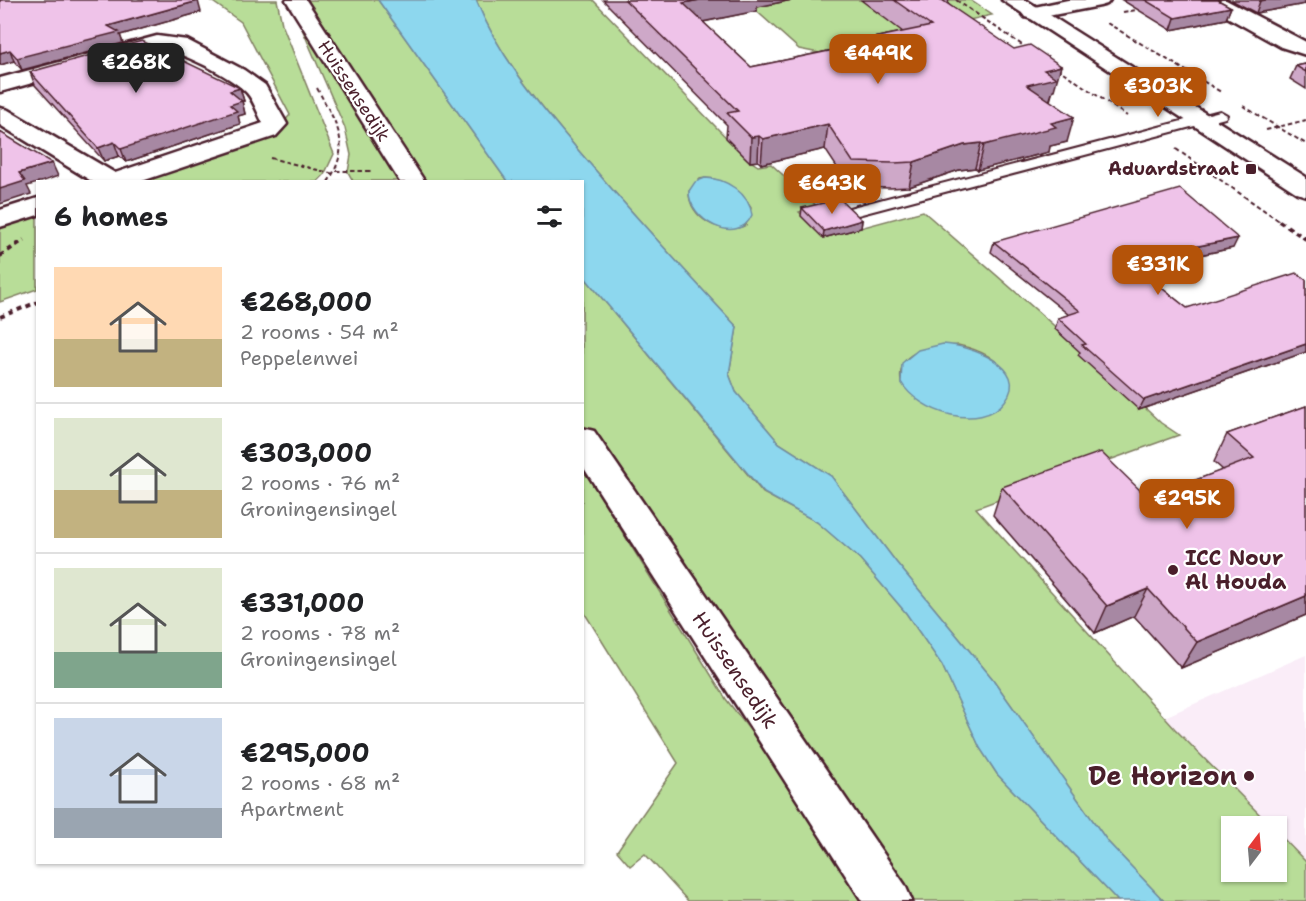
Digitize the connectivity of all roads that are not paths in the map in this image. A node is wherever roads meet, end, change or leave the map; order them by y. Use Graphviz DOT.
graph roads {
  1 [pos="296,0"];
  2 [pos="1012,0"];
  3 [pos="1211,0"];
  4 [pos="1038,7"];
  5 [pos="1099,9"];
  6 [pos="201,35"];
  7 [pos="157,42"];
  8 [pos="1306,49"];
  9 [pos="0,85"];
  10 [pos="1221,109"];
  11 [pos="0,115"];
  12 [pos="1306,170"];
  13 [pos="109,180"];
  14 [pos="118,180"];
  15 [pos="412,180"];
  16 [pos="1306,188"];
  17 [pos="36,207"];
  18 [pos="854,211"];
  19 [pos="0,219"];
  20 [pos="584,442"];
  21 [pos="889,901"];
  1 -- 15 [label="street, Huissensedijk"];
  2 -- 4 [label="street"];
  3 -- 8 [label="street"];
  4 -- 5 [label="street"];
  4 -- 10 [label="street"];
  6 -- 7 [label="street"];
  7 -- 9 [label="street"];
  7 -- 14 [label="street"];
  10 -- 12 [label="street"];
  10 -- 16 [label="street"];
  10 -- 18 [label="lane"];
  11 -- 13 [label="street"];
  17 -- 19 [label="street"];
  20 -- 21 [label="street, Huissensedijk"];
}
